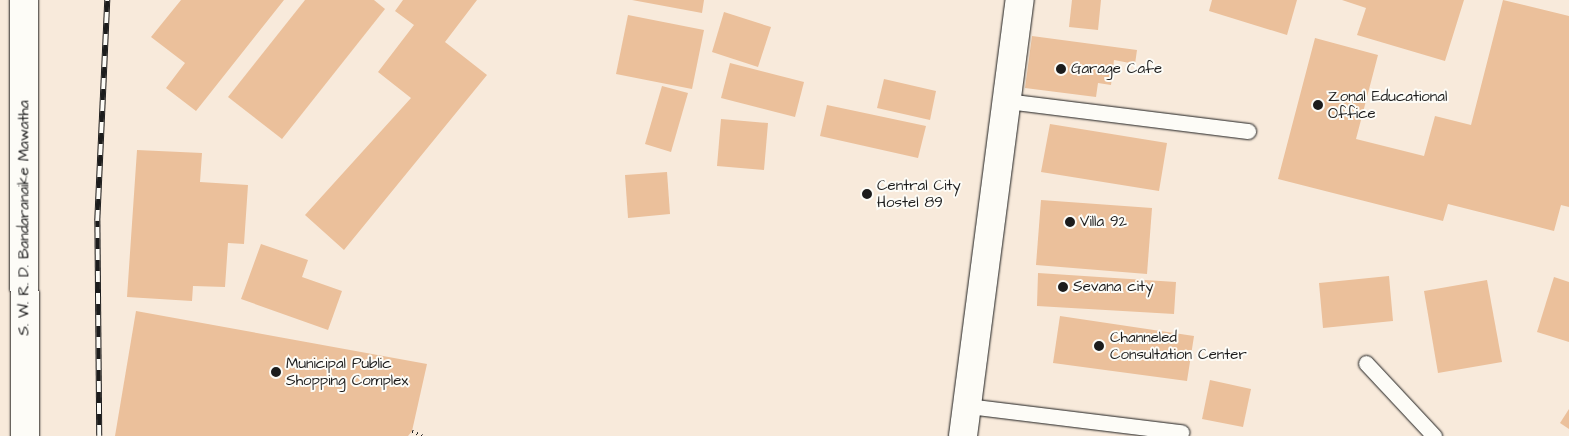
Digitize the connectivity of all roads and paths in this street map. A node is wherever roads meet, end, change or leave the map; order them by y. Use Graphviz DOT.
graph roads {
  1 [pos="24,0"];
  2 [pos="1020,0"];
  3 [pos="1007,101"];
  4 [pos="1248,131"];
  5 [pos="1366,363"];
  6 [pos="968,406"];
  7 [pos="412,431"];
  8 [pos="1181,432"];
  9 [pos="25,436"];
  10 [pos="424,436"];
  11 [pos="963,436"];
  12 [pos="1434,436"];
  1 -- 9 [label="main road, S. W. R. D. Bandaranaike Mawatha"];
  2 -- 3 [label="main road"];
  3 -- 4 [label="lane"];
  3 -- 6 [label="main road"];
  5 -- 12 [label="lane"];
  6 -- 8 [label="lane"];
  6 -- 11 [label="main road"];
  7 -- 10 [label="path"];
}
